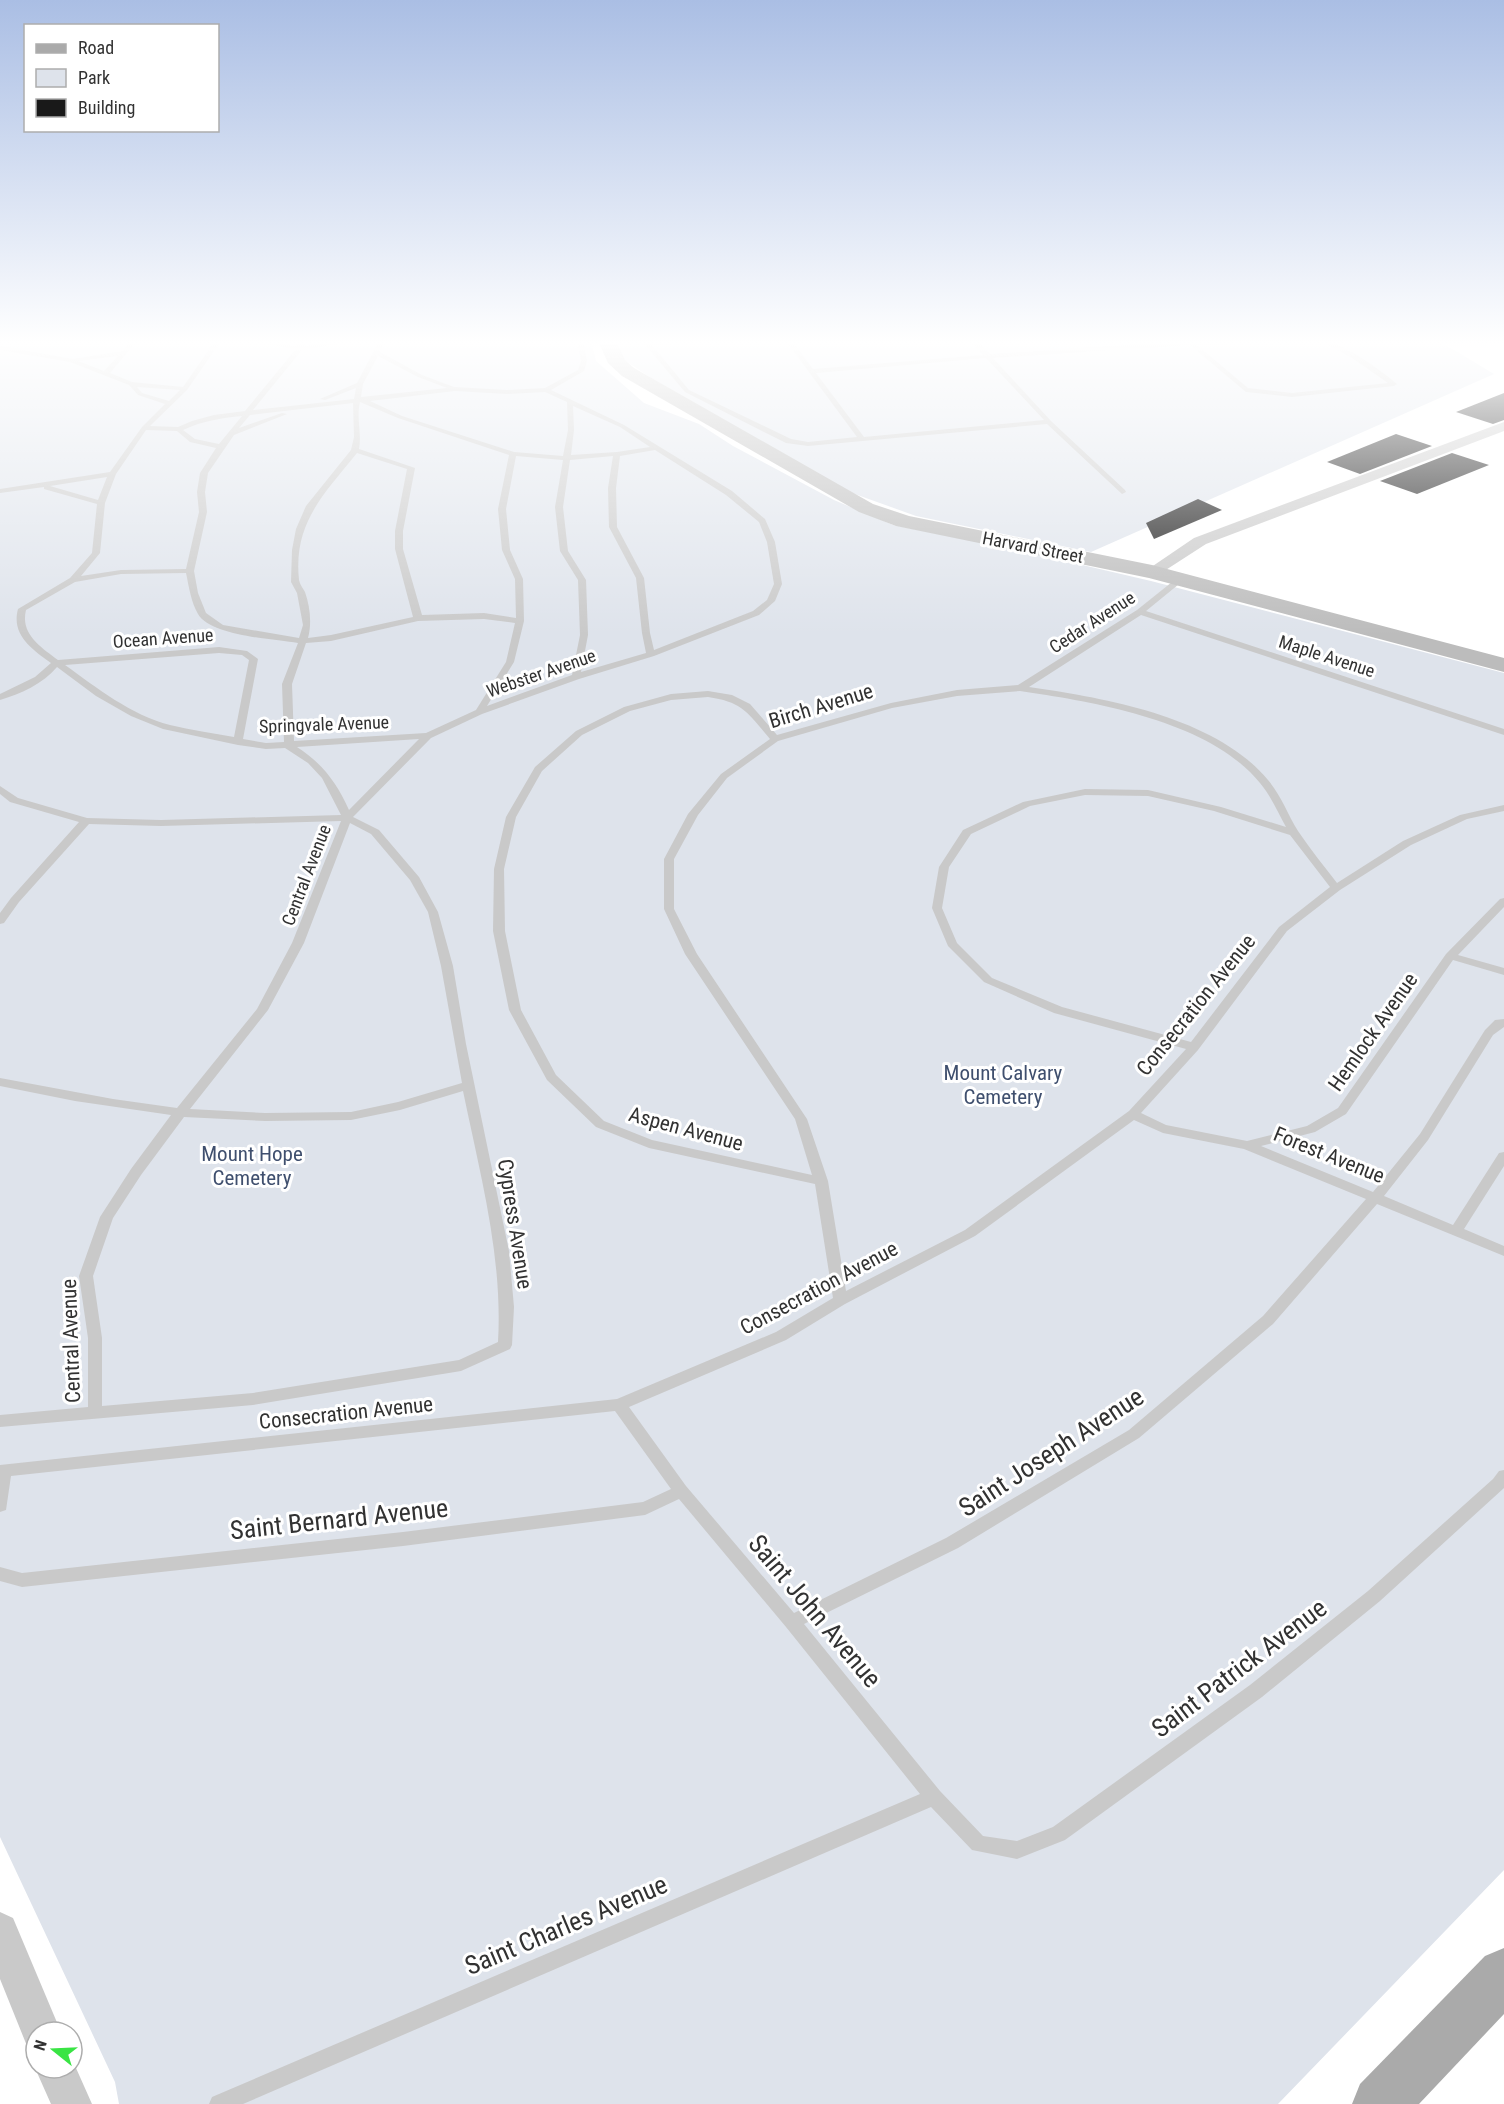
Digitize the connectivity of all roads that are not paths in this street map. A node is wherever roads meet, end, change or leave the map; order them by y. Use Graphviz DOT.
graph roads {
  1 [pos="136,439"];
  2 [pos="188,439"];
  3 [pos="226,439"];
  4 [pos="358,439"];
  5 [pos="468,439"];
  6 [pos="569,439"];
  7 [pos="639,439"];
  8 [pos="746,439"];
  9 [pos="785,439"];
  10 [pos="851,439"];
  11 [pos="1067,439"];
  12 [pos="1469,439"];
  13 [pos="221,446"];
  14 [pos="654,448"];
  15 [pos="356,450"];
  16 [pos="513,454"];
  17 [pos="617,454"];
  18 [pos="565,458"];
  19 [pos="112,474"];
  20 [pos="44,485"];
  21 [pos="0,490"];
  22 [pos="1122,492"];
  23 [pos="101,503"];
  24 [pos="190,571"];
  25 [pos="1152,572"];
  26 [pos="73,580"];
  27 [pos="1180,580"];
  28 [pos="1140,612"];
  29 [pos="418,618"];
  30 [pos="520,621"];
  31 [pos="302,641"];
  32 [pos="651,654"];
  33 [pos="56,663"];
  34 [pos="1504,665"];
  35 [pos="576,677"];
  36 [pos="1020,688"];
  37 [pos="0,697"];
  38 [pos="479,712"];
  39 [pos="1504,732"];
  40 [pos="428,736"];
  41 [pos="775,739"];
  42 [pos="238,742"];
  43 [pos="290,746"];
  44 [pos="0,789"];
  45 [pos="1504,808"];
  46 [pos="347,818"];
  47 [pos="86,821"];
  48 [pos="1294,833"];
  49 [pos="1336,888"];
  50 [pos="1504,901"];
  51 [pos="0,921"];
  52 [pos="1450,956"];
  53 [pos="1504,972"];
  54 [pos="1504,1023"];
  55 [pos="1194,1047"];
  56 [pos="0,1082"];
  57 [pos="468,1085"];
  58 [pos="180,1114"];
  59 [pos="1133,1114"];
  60 [pos="1247,1145"];
  61 [pos="1504,1156"];
  62 [pos="821,1181"];
  63 [pos="1376,1197"];
  64 [pos="1456,1231"];
  65 [pos="1504,1251"];
  66 [pos="840,1300"];
  67 [pos="619,1405"];
  68 [pos="95,1413"];
  69 [pos="0,1421"];
  70 [pos="2,1471"];
  71 [pos="1504,1476"];
  72 [pos="681,1491"];
  73 [pos="0,1505"];
  74 [pos="0,1574"];
  75 [pos="792,1622"];
  76 [pos="934,1797"];
  77 [pos="978,1844"];
  78 [pos="0,1931"];
  79 [pos="1504,1975"];
  80 [pos="35,2020"];
  81 [pos="61,2080"];
  82 [pos="72,2104"];
  83 [pos="219,2104"];
  84 [pos="1380,2104"];
  1 -- 19 [label="lane, Springvale Avenue"];
  2 -- 13 [label="lane"];
  3 -- 13 [label="lane"];
  4 -- 15 [label="lane"];
  5 -- 16 [label="lane"];
  6 -- 18 [label="lane"];
  7 -- 14 [label="lane, Webster Avenue"];
  8 -- 25 [label="main road, Harvard Street"];
  9 -- 10 [label="lane"];
  11 -- 22 [label="lane"];
  12 -- 25 [label="street"];
  13 -- 24 [label="lane"];
  14 -- 17 [label="lane"];
  14 -- 32 [label="lane, Webster Avenue"];
  15 -- 29 [label="lane"];
  15 -- 31 [label="lane"];
  16 -- 18 [label="lane"];
  16 -- 30 [label="lane"];
  17 -- 18 [label="lane"];
  17 -- 32 [label="lane"];
  18 -- 35 [label="lane"];
  19 -- 20 [label="lane"];
  19 -- 23 [label="lane, Springvale Avenue"];
  20 -- 21 [label="lane"];
  20 -- 23 [label="lane"];
  23 -- 26 [label="lane, Springvale Avenue"];
  24 -- 26 [label="lane"];
  24 -- 31 [label="lane"];
  25 -- 27 [label="main road, Harvard Street"];
  26 -- 33 [label="lane, Springvale Avenue"];
  27 -- 28 [label="lane, Cedar Avenue"];
  27 -- 34 [label="main road, Harvard Street"];
  28 -- 36 [label="lane, Cedar Avenue"];
  28 -- 39 [label="lane, Maple Avenue"];
  29 -- 30 [label="lane"];
  29 -- 31 [label="lane"];
  30 -- 38 [label="lane"];
  31 -- 43 [label="lane"];
  32 -- 35 [label="lane, Webster Avenue"];
  33 -- 37 [label="lane"];
  33 -- 42 [label="lane, Springvale Avenue"];
  33 -- 42 [label="lane, Ocean Avenue"];
  35 -- 38 [label="lane, Webster Avenue"];
  36 -- 41 [label="lane, Birch Avenue"];
  36 -- 48 [label="lane, Birch Avenue"];
  38 -- 40 [label="lane, Webster Avenue"];
  40 -- 43 [label="lane, Springvale Avenue"];
  40 -- 46 [label="lane, Webster Avenue"];
  41 -- 62 [label="lane, Birch Avenue"];
  41 -- 62 [label="lane, Aspen Avenue"];
  42 -- 43 [label="lane, Springvale Avenue"];
  43 -- 46 [label="lane, Central Avenue"];
  44 -- 47 [label="lane"];
  45 -- 49 [label="lane, Consecration Avenue"];
  46 -- 47 [label="lane"];
  46 -- 57 [label="lane, Cypress Avenue"];
  46 -- 58 [label="lane, Central Avenue"];
  47 -- 51 [label="lane"];
  48 -- 49 [label="lane, Birch Avenue"];
  48 -- 55 [label="lane"];
  49 -- 55 [label="lane, Consecration Avenue"];
  50 -- 52 [label="lane, Hemlock Avenue"];
  52 -- 53 [label="lane"];
  52 -- 60 [label="lane, Hemlock Avenue"];
  54 -- 63 [label="lane, Saint Joseph Avenue"];
  55 -- 59 [label="lane, Consecration Avenue"];
  56 -- 58 [label="lane"];
  57 -- 58 [label="lane"];
  57 -- 68 [label="lane, Cypress Avenue"];
  58 -- 68 [label="lane, Central Avenue"];
  59 -- 60 [label="lane, Forest Avenue"];
  59 -- 66 [label="lane, Consecration Avenue"];
  60 -- 63 [label="lane, Forest Avenue"];
  61 -- 64 [label="lane"];
  62 -- 66 [label="lane, Birch Avenue"];
  63 -- 64 [label="lane, Forest Avenue"];
  63 -- 75 [label="lane, Saint Joseph Avenue"];
  64 -- 65 [label="lane, Forest Avenue"];
  66 -- 67 [label="lane, Consecration Avenue"];
  67 -- 70 [label="lane, Consecration Avenue"];
  67 -- 72 [label="lane, Saint John Avenue"];
  68 -- 69 [label="lane, Cypress Avenue"];
  70 -- 73 [label="lane"];
  71 -- 77 [label="lane, Saint Patrick Avenue"];
  72 -- 74 [label="lane, Saint Bernard Avenue"];
  72 -- 75 [label="lane, Saint John Avenue"];
  75 -- 76 [label="lane, Saint John Avenue"];
  76 -- 77 [label="lane, Saint John Avenue"];
  76 -- 83 [label="lane, Saint Charles Avenue"];
  78 -- 80 [label="street"];
  79 -- 84 [label="main road"];
  81 -- 82 [label="street"];
}
